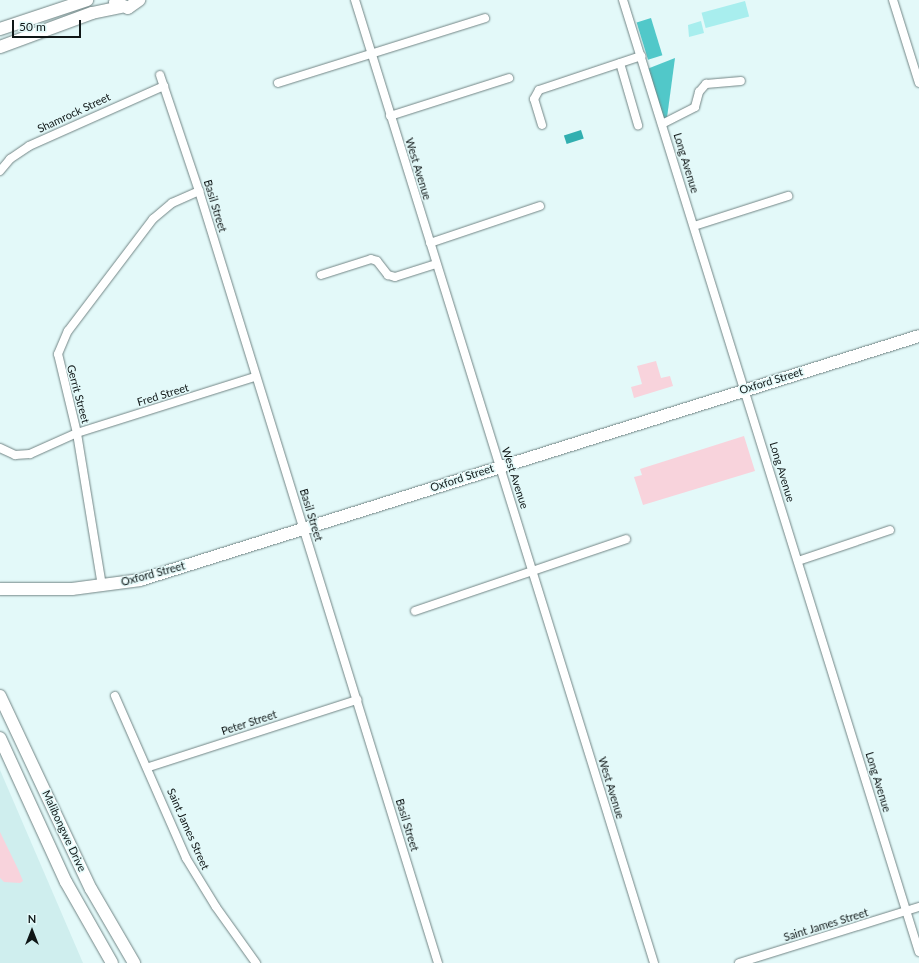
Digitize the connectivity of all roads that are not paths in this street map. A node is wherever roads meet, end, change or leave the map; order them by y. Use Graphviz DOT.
graph roads {
  1 [pos="87,0"];
  2 [pos="141,0"];
  3 [pos="355,0"];
  4 [pos="623,0"];
  5 [pos="893,0"];
  6 [pos="117,3"];
  7 [pos="485,18"];
  8 [pos="0,29"];
  9 [pos="0,47"];
  10 [pos="371,53"];
  11 [pos="641,56"];
  12 [pos="620,64"];
  13 [pos="160,75"];
  14 [pos="510,78"];
  15 [pos="741,81"];
  16 [pos="278,83"];
  17 [pos="919,83"];
  18 [pos="164,86"];
  19 [pos="390,116"];
  20 [pos="662,124"];
  21 [pos="542,125"];
  22 [pos="638,125"];
  23 [pos="0,171"];
  24 [pos="199,191"];
  25 [pos="788,196"];
  26 [pos="540,206"];
  27 [pos="694,226"];
  28 [pos="430,243"];
  29 [pos="436,264"];
  30 [pos="321,276"];
  31 [pos="919,336"];
  32 [pos="255,377"];
  33 [pos="744,390"];
  34 [pos="77,433"];
  35 [pos="0,448"];
  36 [pos="499,466"];
  37 [pos="303,528"];
  38 [pos="890,530"];
  39 [pos="626,539"];
  40 [pos="798,561"];
  41 [pos="532,571"];
  42 [pos="102,586"];
  43 [pos="2,588"];
  44 [pos="415,611"];
  45 [pos="0,696"];
  46 [pos="115,696"];
  47 [pos="357,700"];
  48 [pos="0,738"];
  49 [pos="149,767"];
  50 [pos="919,908"];
  51 [pos="907,911"];
  52 [pos="919,952"];
  53 [pos="112,963"];
  54 [pos="134,963"];
  55 [pos="256,963"];
  56 [pos="438,963"];
  57 [pos="654,963"];
  58 [pos="739,963"];
  1 -- 8 [label="street"];
  2 -- 6 [label="street"];
  3 -- 10 [label="street, West Avenue"];
  4 -- 11 [label="street, Long Avenue"];
  5 -- 17 [label="street"];
  6 -- 9 [label="street"];
  7 -- 10 [label="street"];
  10 -- 16 [label="street"];
  10 -- 19 [label="street, West Avenue"];
  11 -- 12 [label="street"];
  11 -- 20 [label="street, Long Avenue"];
  12 -- 21 [label="street"];
  12 -- 22 [label="street"];
  13 -- 18 [label="street, Basil Street"];
  14 -- 19 [label="street"];
  15 -- 20 [label="street"];
  18 -- 23 [label="street, Shamrock Street"];
  18 -- 24 [label="street, Basil Street"];
  19 -- 28 [label="street, West Avenue"];
  20 -- 27 [label="street, Long Avenue"];
  24 -- 32 [label="street, Basil Street"];
  24 -- 34 [label="street, Gerrit Street"];
  25 -- 27 [label="street"];
  26 -- 28 [label="street"];
  27 -- 33 [label="street, Long Avenue"];
  28 -- 29 [label="street, West Avenue"];
  29 -- 30 [label="street"];
  29 -- 36 [label="street, West Avenue"];
  31 -- 33 [label="street, Oxford Street"];
  32 -- 34 [label="street, Fred Street"];
  32 -- 37 [label="street, Basil Street"];
  33 -- 36 [label="street, Oxford Street"];
  33 -- 40 [label="street, Long Avenue"];
  34 -- 35 [label="street"];
  34 -- 42 [label="street, Gerrit Street"];
  36 -- 37 [label="street, Oxford Street"];
  36 -- 41 [label="street, West Avenue"];
  37 -- 42 [label="street, Oxford Street"];
  37 -- 47 [label="street, Basil Street"];
  38 -- 40 [label="street"];
  39 -- 41 [label="street"];
  40 -- 51 [label="street, Long Avenue"];
  41 -- 44 [label="street"];
  41 -- 57 [label="street, West Avenue"];
  42 -- 43 [label="street, Oxford Street"];
  45 -- 54 [label="street, Malibongwe Drive"];
  46 -- 49 [label="street, Saint James Street"];
  47 -- 49 [label="street, Peter Street"];
  47 -- 56 [label="street, Basil Street"];
  48 -- 53 [label="street, Malibongwe Drive"];
  49 -- 55 [label="street, Saint James Street"];
  50 -- 51 [label="street, Saint James Street"];
  51 -- 52 [label="street, Long Avenue"];
  51 -- 58 [label="street, Saint James Street"];
}
